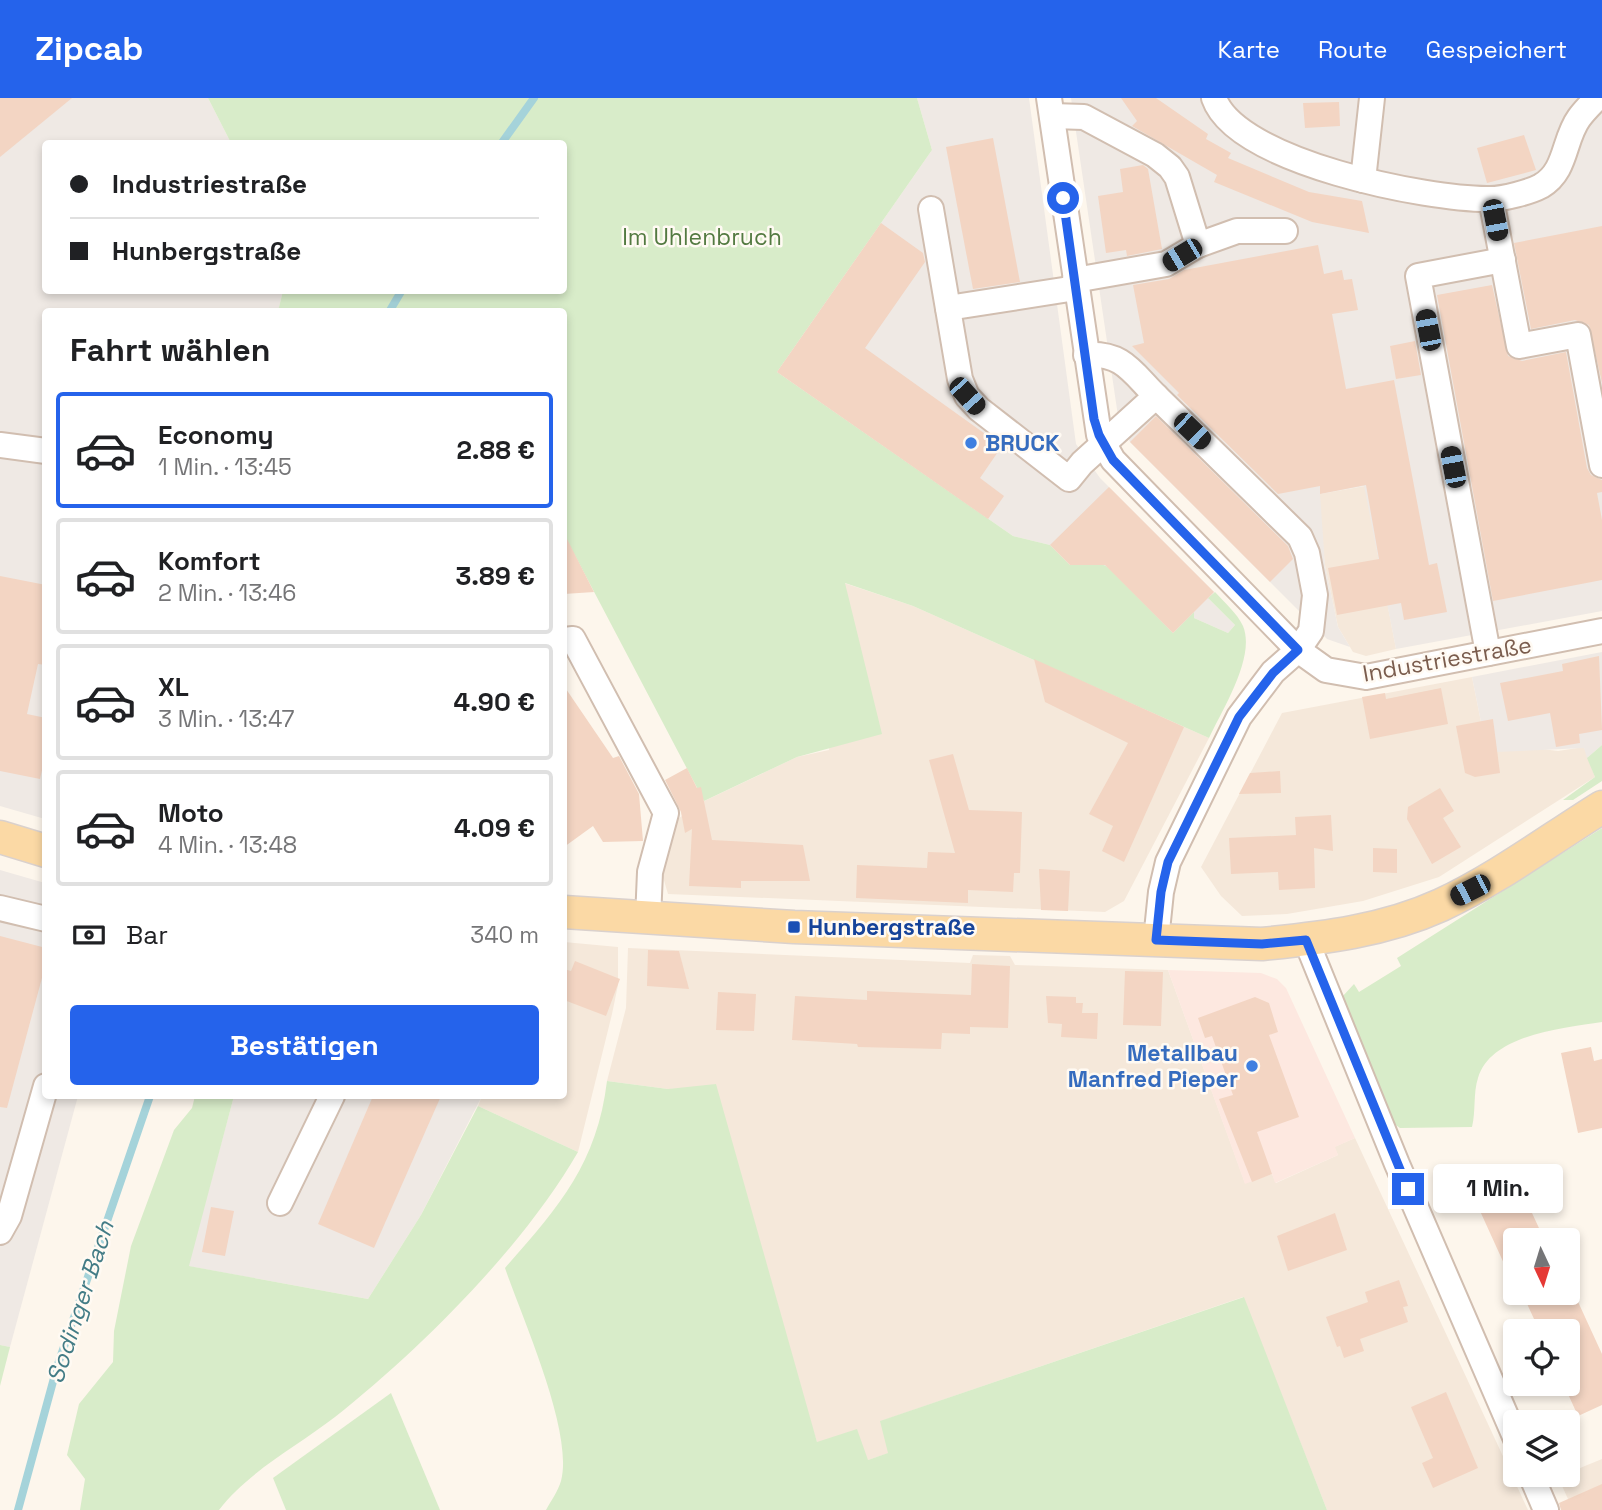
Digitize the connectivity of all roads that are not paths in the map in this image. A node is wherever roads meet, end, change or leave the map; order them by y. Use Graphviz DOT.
graph roads {
  1 [pos="1372,98"];
  2 [pos="1597,98"];
  3 [pos="1224,102"];
  4 [pos="1050,107"];
  5 [pos="1363,180"];
  6 [pos="1491,199"];
  7 [pos="931,209"];
  8 [pos="1285,231"];
  9 [pos="1198,245"];
  10 [pos="1503,260"];
  11 [pos="1076,284"];
  12 [pos="948,308"];
  13 [pos="1086,355"];
  14 [pos="1156,396"];
  15 [pos="0,445"];
  16 [pos="1104,446"];
  17 [pos="42,450"];
  18 [pos="1602,465"];
  19 [pos="1602,631"];
  20 [pos="567,640"];
  21 [pos="1298,650"];
  22 [pos="1488,653"];
  23 [pos="1602,807"];
  24 [pos="0,837"];
  25 [pos="42,850"];
  26 [pos="0,908"];
  27 [pos="567,912"];
  28 [pos="42,918"];
  29 [pos="649,919"];
  30 [pos="1156,940"];
  31 [pos="1306,940"];
  32 [pos="42,1099"];
  33 [pos="331,1099"];
  34 [pos="280,1203"];
  35 [pos="0,1232"];
  36 [pos="1503,1410"];
  37 [pos="1536,1487"];
  38 [pos="1546,1510"];
  1 -- 5 [label="street"];
  2 -- 6 [label="street"];
  3 -- 5 [label="street"];
  4 -- 9 [label="street"];
  4 -- 11 [label="street, Industriestraße"];
  5 -- 6 [label="street"];
  6 -- 10 [label="street"];
  7 -- 12 [label="street"];
  8 -- 9 [label="street"];
  9 -- 11 [label="street"];
  10 -- 18 [label="street"];
  10 -- 22 [label="street"];
  11 -- 12 [label="street"];
  11 -- 13 [label="street, Industriestraße"];
  12 -- 16 [label="street"];
  13 -- 14 [label="street"];
  13 -- 16 [label="street, Industriestraße"];
  14 -- 16 [label="street"];
  14 -- 21 [label="street"];
  15 -- 17 [label="street"];
  16 -- 21 [label="street, Industriestraße"];
  19 -- 22 [label="street, Industriestraße"];
  20 -- 29 [label="street"];
  21 -- 22 [label="street, Industriestraße"];
  21 -- 30 [label="street"];
  23 -- 31 [label="main road"];
  24 -- 25 [label="main road"];
  26 -- 28 [label="street"];
  27 -- 29 [label="main road"];
  29 -- 30 [label="main road"];
  30 -- 31 [label="main road"];
  31 -- 36 [label="street"];
  32 -- 35 [label="street"];
  33 -- 34 [label="street"];
  37 -- 38 [label="street"];
}
